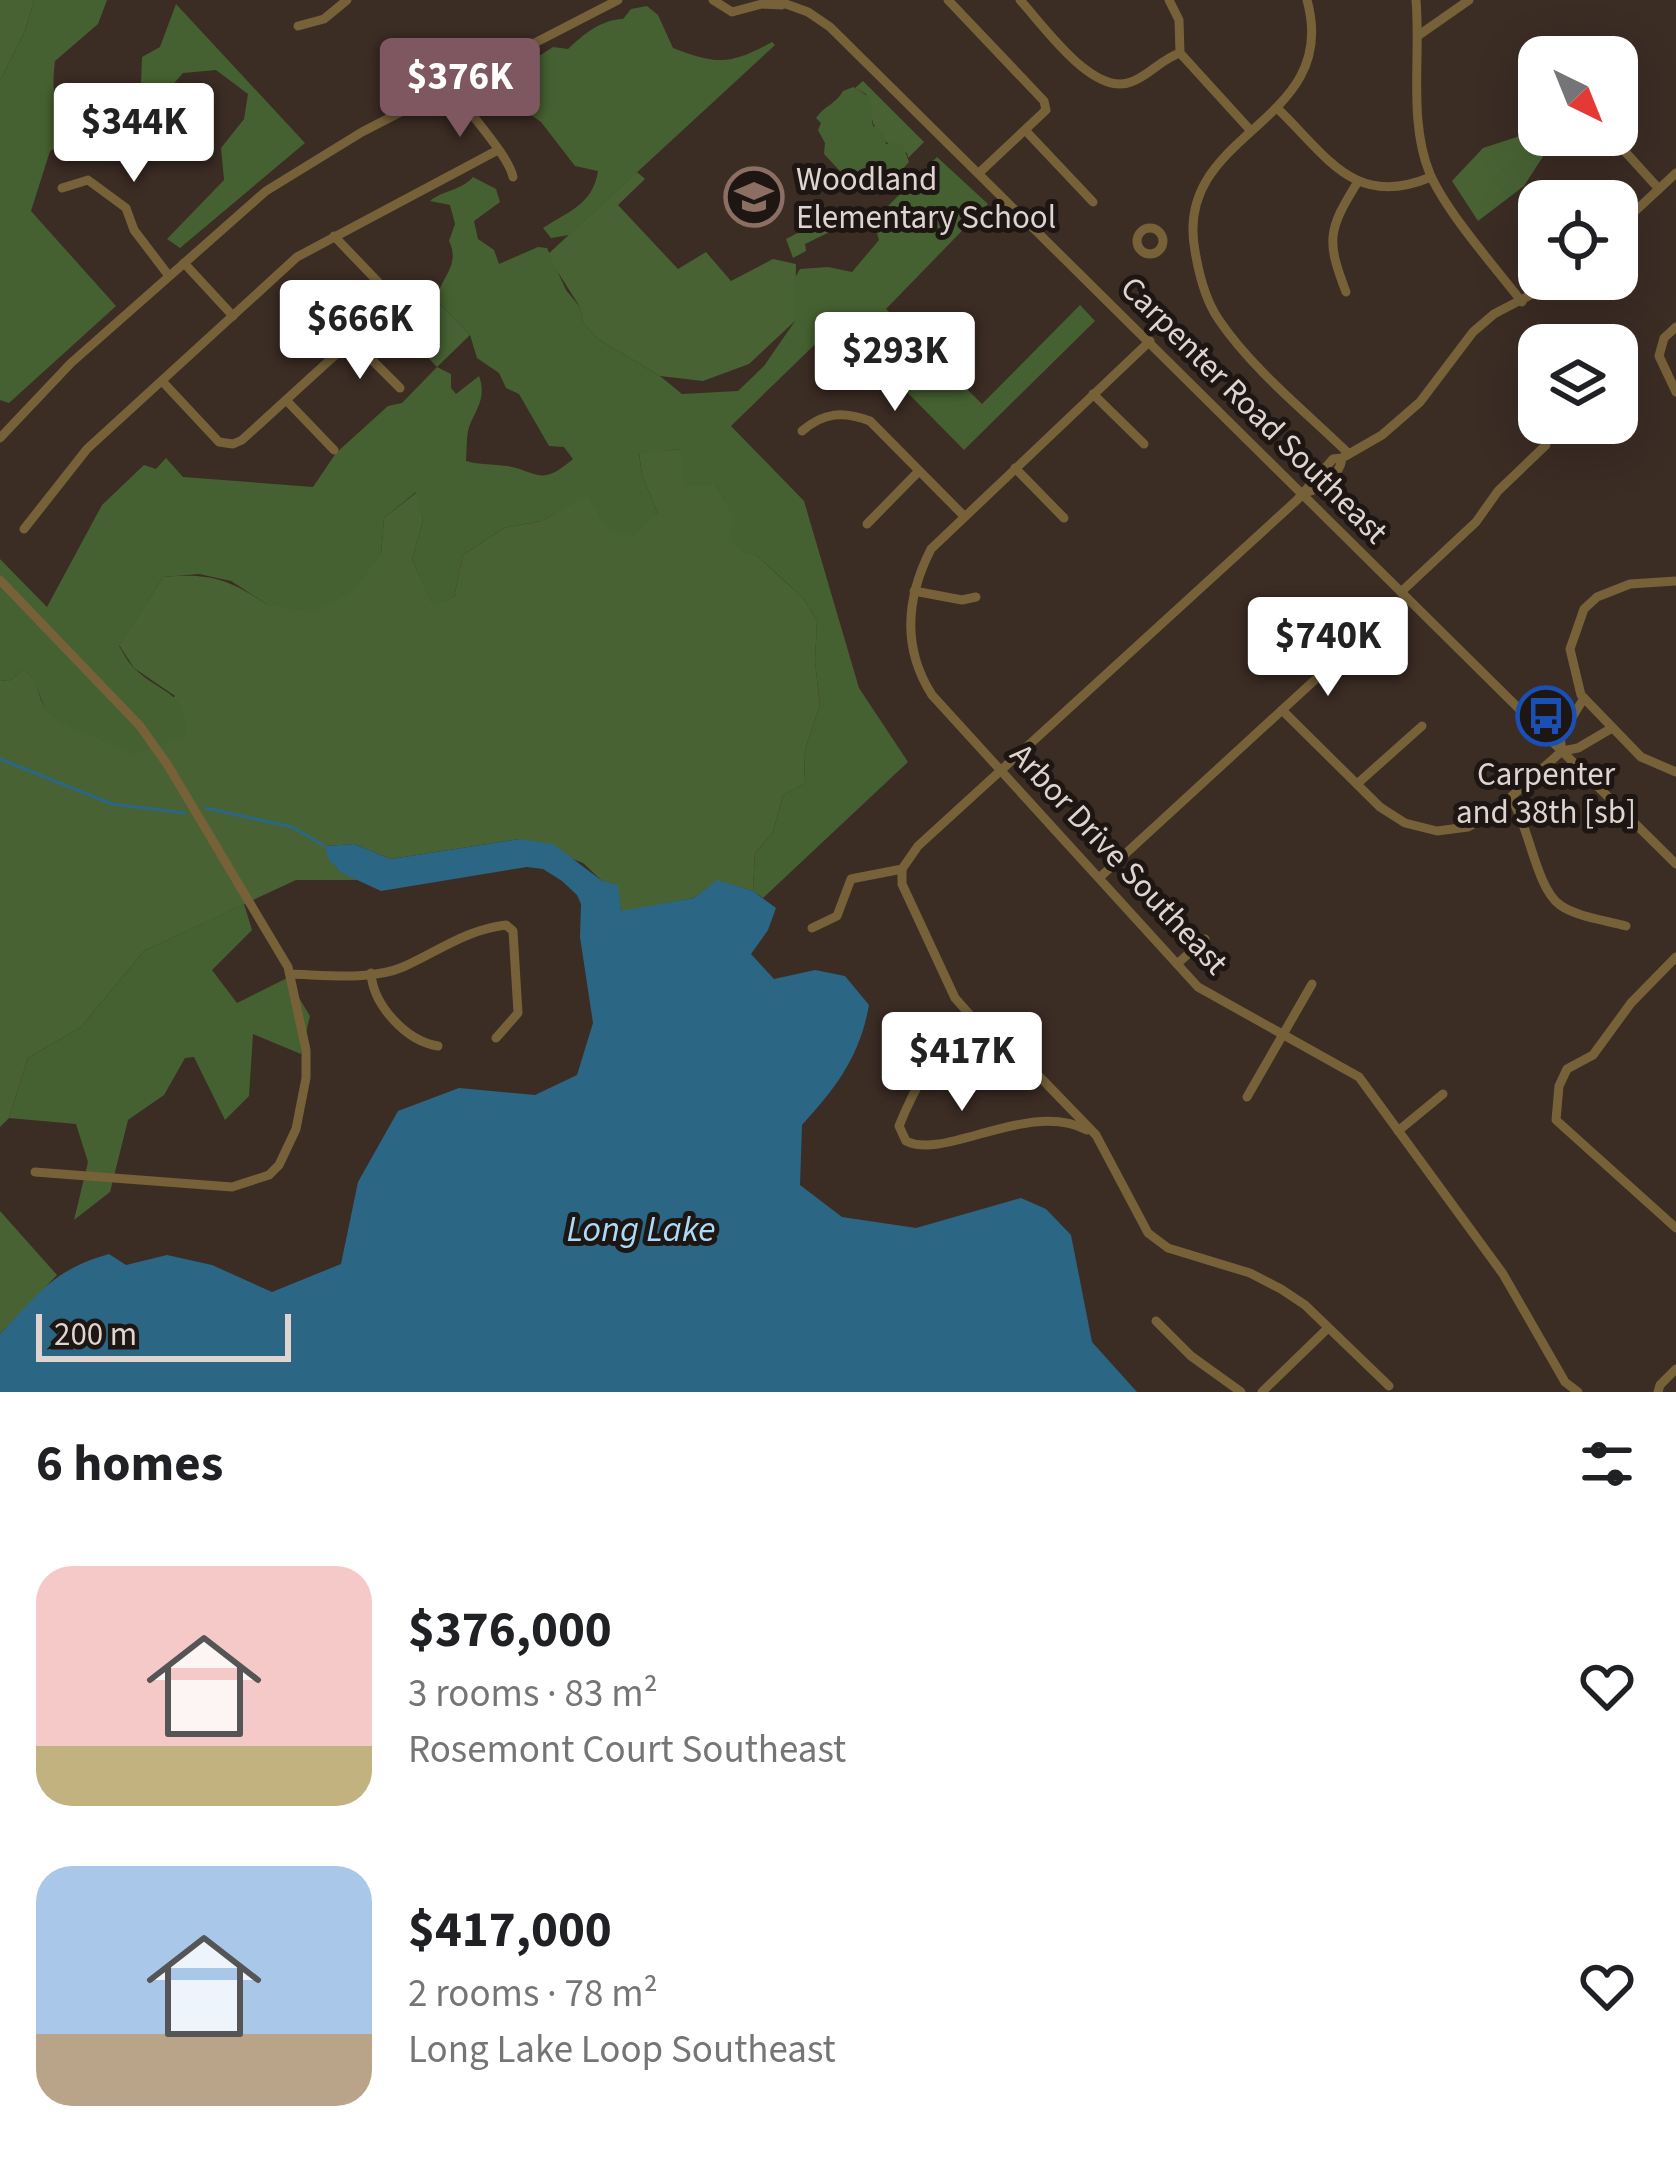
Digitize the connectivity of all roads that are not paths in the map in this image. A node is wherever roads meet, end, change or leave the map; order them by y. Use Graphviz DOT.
graph roads {
  1 [pos="346,0"];
  2 [pos="618,0"];
  3 [pos="712,0"];
  4 [pos="775,0"];
  5 [pos="948,0"];
  6 [pos="1020,0"];
  7 [pos="1169,0"];
  8 [pos="1307,0"];
  9 [pos="1416,0"];
  10 [pos="1469,0"];
  11 [pos="751,3"];
  12 [pos="788,5"];
  13 [pos="298,26"];
  14 [pos="1419,35"];
  15 [pos="1180,53"];
  16 [pos="451,85"];
  17 [pos="1277,108"];
  18 [pos="1024,130"];
  19 [pos="1251,131"];
  20 [pos="498,150"];
  21 [pos="1629,156"];
  22 [pos="980,173"];
  23 [pos="1676,173"];
  24 [pos="513,177"];
  25 [pos="1431,177"];
  26 [pos="1357,183"];
  27 [pos="62,188"];
  28 [pos="1659,189"];
  29 [pos="1093,202"];
  30 [pos="1638,208"];
  31 [pos="334,236"];
  32 [pos="1192,237"];
  33 [pos="1163,240"];
  34 [pos="184,262"];
  35 [pos="169,275"];
  36 [pos="1346,292"];
  37 [pos="1525,300"];
  38 [pos="1522,302"];
  39 [pos="233,316"];
  40 [pos="1676,327"];
  41 [pos="352,340"];
  42 [pos="1150,341"];
  43 [pos="161,381"];
  44 [pos="400,388"];
  45 [pos="1676,392"];
  46 [pos="1093,394"];
  47 [pos="286,400"];
  48 [pos="802,431"];
  49 [pos="0,438"];
  50 [pos="1144,444"];
  51 [pos="1546,445"];
  52 [pos="334,450"];
  53 [pos="1345,456"];
  54 [pos="1015,468"];
  55 [pos="919,471"];
  56 [pos="1304,493"];
  57 [pos="964,515"];
  58 [pos="1064,518"];
  59 [pos="867,524"];
  60 [pos="24,529"];
  61 [pos="0,580"];
  62 [pos="1676,581"];
  63 [pos="914,591"];
  64 [pos="1401,592"];
  65 [pos="976,597"];
  66 [pos="1343,654"];
  67 [pos="1584,698"];
  68 [pos="1282,710"];
  69 [pos="1422,726"];
  70 [pos="1612,728"];
  71 [pos="1562,751"];
  72 [pos="1001,771"];
  73 [pos="1676,772"];
  74 [pos="1358,784"];
  75 [pos="1511,798"];
  76 [pos="1676,864"];
  77 [pos="902,869"];
  78 [pos="1099,878"];
  79 [pos="1626,926"];
  80 [pos="812,928"];
  81 [pos="1205,940"];
  82 [pos="1676,957"];
  83 [pos="1178,964"];
  84 [pos="290,974"];
  85 [pos="371,974"];
  86 [pos="1312,984"];
  87 [pos="968,1016"];
  88 [pos="1286,1035"];
  89 [pos="496,1038"];
  90 [pos="438,1046"];
  91 [pos="1443,1094"];
  92 [pos="1247,1097"];
  93 [pos="1398,1131"];
  94 [pos="1092,1133"];
  95 [pos="34,1172"];
  96 [pos="1676,1228"];
  97 [pos="1156,1321"];
  98 [pos="1328,1328"];
  99 [pos="1676,1370"];
  100 [pos="1389,1386"];
  101 [pos="1241,1392"];
  102 [pos="1262,1392"];
  103 [pos="1579,1392"];
  104 [pos="1658,1392"];
  1 -- 13 [label="street"];
  2 -- 16 [label="street"];
  3 -- 11 [label="street"];
  4 -- 12 [label="street, Carpenter Road Southeast"];
  5 -- 18 [label="street"];
  6 -- 15 [label="street"];
  7 -- 15 [label="street"];
  8 -- 17 [label="street"];
  9 -- 14 [label="street"];
  10 -- 14 [label="street"];
  11 -- 12 [label="street"];
  12 -- 22 [label="street, Carpenter Road Southeast"];
  14 -- 25 [label="street"];
  15 -- 19 [label="street"];
  16 -- 20 [label="street"];
  16 -- 34 [label="street"];
  17 -- 19 [label="street"];
  17 -- 26 [label="street"];
  18 -- 22 [label="street"];
  18 -- 29 [label="street"];
  19 -- 32 [label="street"];
  20 -- 24 [label="street"];
  20 -- 31 [label="street"];
  21 -- 28 [label="street"];
  22 -- 42 [label="street, Carpenter Road Southeast"];
  23 -- 28 [label="street"];
  25 -- 26 [label="street"];
  25 -- 38 [label="street"];
  26 -- 36 [label="street"];
  27 -- 35 [label="street"];
  28 -- 30 [label="street"];
  31 -- 39 [label="street"];
  31 -- 41 [label="street"];
  32 -- 33 [label="street"];
  32 -- 53 [label="street"];
  34 -- 35 [label="street"];
  34 -- 39 [label="street"];
  35 -- 49 [label="street"];
  37 -- 38 [label="street"];
  38 -- 53 [label="street"];
  39 -- 43 [label="street"];
  40 -- 45 [label="street"];
  41 -- 44 [label="street"];
  41 -- 47 [label="street"];
  42 -- 46 [label="street"];
  42 -- 56 [label="street, Carpenter Road Southeast"];
  43 -- 47 [label="street"];
  43 -- 60 [label="street"];
  46 -- 50 [label="street"];
  46 -- 54 [label="street"];
  47 -- 52 [label="street"];
  48 -- 55 [label="street"];
  51 -- 64 [label="street"];
  53 -- 56 [label="street"];
  54 -- 57 [label="street"];
  54 -- 58 [label="street"];
  55 -- 57 [label="street"];
  55 -- 59 [label="street"];
  56 -- 64 [label="street, Carpenter Road Southeast"];
  56 -- 72 [label="street"];
  57 -- 63 [label="street"];
  61 -- 84 [label="street"];
  62 -- 67 [label="street"];
  63 -- 65 [label="street"];
  63 -- 72 [label="street, Arbor Drive Southeast"];
  64 -- 71 [label="street, Carpenter Road Southeast"];
  66 -- 68 [label="street"];
  67 -- 70 [label="street"];
  67 -- 71 [label="street"];
  68 -- 74 [label="street"];
  68 -- 78 [label="street"];
  69 -- 74 [label="street"];
  70 -- 71 [label="street"];
  70 -- 73 [label="street"];
  71 -- 75 [label="street"];
  71 -- 76 [label="street, Carpenter Road Southeast"];
  72 -- 77 [label="street"];
  72 -- 78 [label="street, Arbor Drive Southeast"];
  74 -- 75 [label="street"];
  75 -- 79 [label="street"];
  77 -- 80 [label="street"];
  77 -- 87 [label="street"];
  78 -- 83 [label="street, Arbor Drive Southeast"];
  81 -- 83 [label="street"];
  82 -- 96 [label="street"];
  83 -- 88 [label="street, Arbor Drive Southeast"];
  84 -- 85 [label="street"];
  84 -- 95 [label="street"];
  85 -- 89 [label="street"];
  85 -- 90 [label="street"];
  86 -- 88 [label="street"];
  87 -- 94 [label="street"];
  87 -- 94 [label="street"];
  88 -- 92 [label="street"];
  88 -- 93 [label="street, Arbor Drive Southeast"];
  91 -- 93 [label="street"];
  93 -- 103 [label="street, Arbor Drive Southeast"];
  94 -- 98 [label="street"];
  97 -- 101 [label="street"];
  98 -- 100 [label="street"];
  98 -- 102 [label="street"];
  99 -- 104 [label="street"];
}
